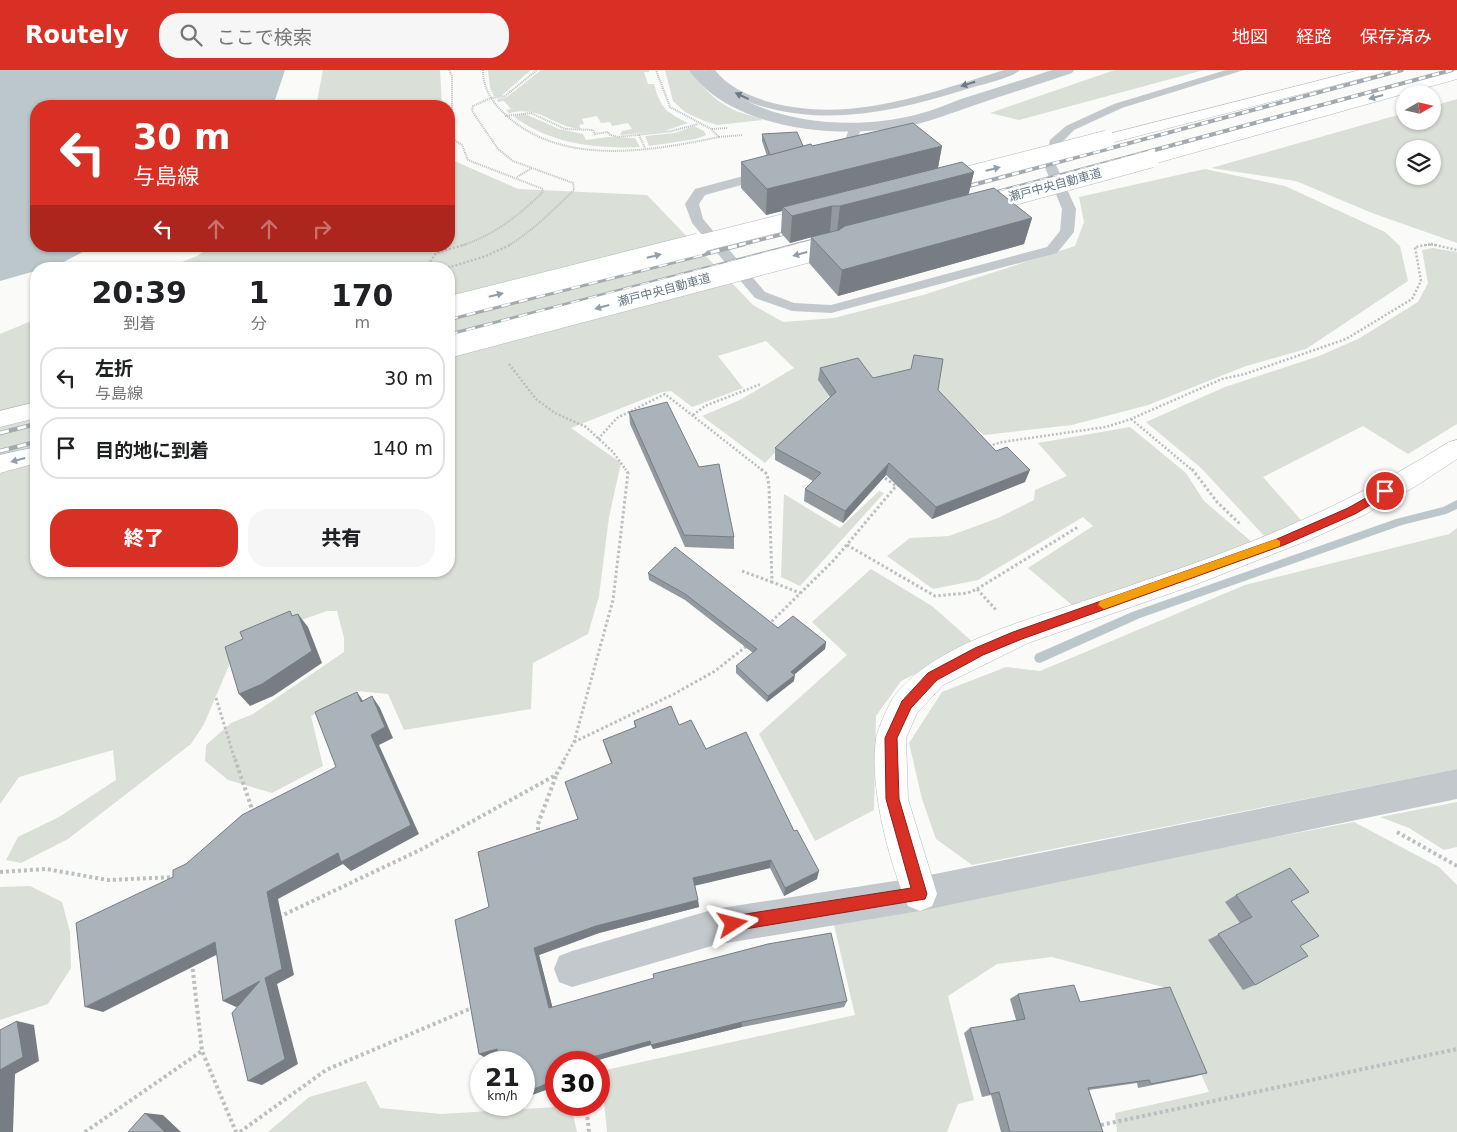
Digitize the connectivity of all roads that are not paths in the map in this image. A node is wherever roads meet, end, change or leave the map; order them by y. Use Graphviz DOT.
graph roads {
  1 [pos="696,70"];
  2 [pos="709,70"];
  3 [pos="1015,70"];
  4 [pos="1067,70"];
  5 [pos="1239,70"];
  6 [pos="1356,70"];
  7 [pos="1377,70"];
  8 [pos="1457,74"];
  9 [pos="1457,88"];
  10 [pos="1441,93"];
  11 [pos="1396,105"];
  12 [pos="856,126"];
  13 [pos="1107,139"];
  14 [pos="1151,159"];
  15 [pos="818,161"];
  16 [pos="781,170"];
  17 [pos="916,188"];
  18 [pos="830,211"];
  19 [pos="951,213"];
  20 [pos="865,237"];
  21 [pos="455,305"];
  22 [pos="455,345"];
  23 [pos="30,412"];
  24 [pos="0,419"];
  25 [pos="1457,448"];
  26 [pos="30,456"];
  27 [pos="0,464"];
  28 [pos="1457,784"];
  29 [pos="920,894"];
  30 [pos="572,969"];
  1 -- 12 [label="street"];
  3 -- 2 [label="lane, one-way"];
  4 -- 12 [label="street"];
  5 -- 16 [label="lane"];
  6 -- 13 [label="main road"];
  7 -- 13 [label="main road"];
  8 -- 14 [label="main road, 瀬戸中央自動車道, one-way"];
  9 -- 10 [label="main road"];
  11 -- 14 [label="main road"];
  12 -- 15 [label="lane"];
  17 -- 13 [label="main road, one-way, bridge"];
  14 -- 19 [label="main road, 瀬戸中央自動車道, bridge"];
  21 -- 18 [label="main road, one-way, bridge"];
  20 -- 22 [label="main road, 瀬戸中央自動車道, one-way, bridge"];
  23 -- 24 [label="main road"];
  25 -- 29 [label="main road"];
  26 -- 27 [label="main road, one-way"];
  28 -- 29 [label="street"];
  29 -- 30 [label="street"];
}
